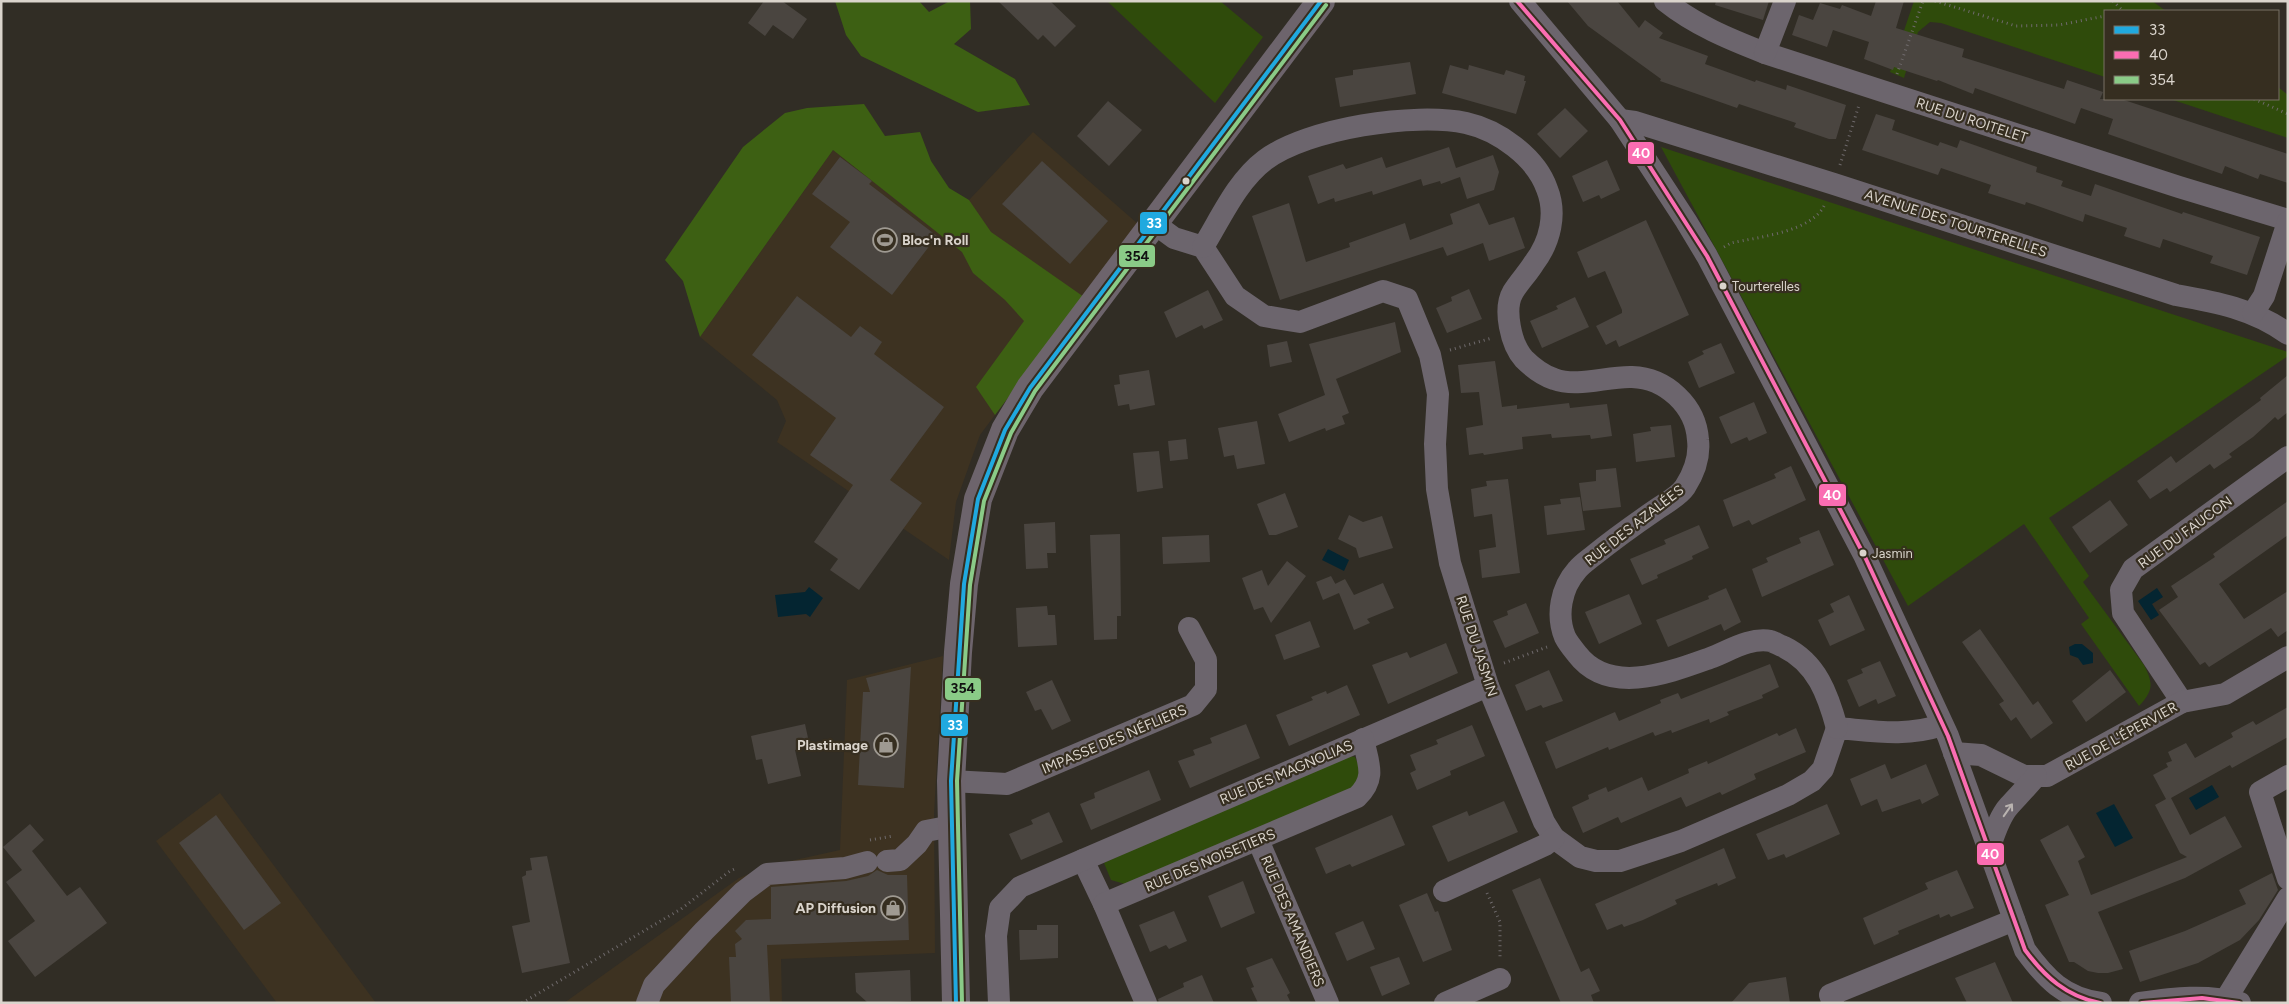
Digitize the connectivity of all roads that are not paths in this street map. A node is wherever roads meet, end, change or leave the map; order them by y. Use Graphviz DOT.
graph roads {
  1 [pos="1321,1"];
  2 [pos="1664,1"];
  3 [pos="1785,1"];
  4 [pos="1520,3"];
  5 [pos="1765,53"];
  6 [pos="1620,120"];
  7 [pos="2288,221"];
  8 [pos="1155,224"];
  9 [pos="1203,247"];
  10 [pos="2253,313"];
  11 [pos="2288,334"];
  12 [pos="2288,457"];
  13 [pos="1189,628"];
  14 [pos="2288,657"];
  15 [pos="1486,678"];
  16 [pos="2182,702"];
  17 [pos="1942,725"];
  18 [pos="1837,728"];
  19 [pos="1363,739"];
  20 [pos="1954,753"];
  21 [pos="2036,776"];
  22 [pos="2288,776"];
  23 [pos="951,780"];
  24 [pos="952,826"];
  25 [pos="1554,838"];
  26 [pos="1258,840"];
  27 [pos="1989,849"];
  28 [pos="1083,860"];
  29 [pos="2288,879"];
  30 [pos="1444,891"];
  31 [pos="2288,898"];
  32 [pos="1104,904"];
  33 [pos="2014,920"];
  34 [pos="1500,979"];
  35 [pos="2233,1001"];
  36 [pos="647,1003"];
  37 [pos="956,1003"];
  38 [pos="999,1003"];
  39 [pos="1146,1003"];
  40 [pos="1328,1003"];
  41 [pos="1444,1003"];
  42 [pos="1833,1003"];
  43 [pos="2101,1003"];
  44 [pos="2140,1003"];
  1 -- 8 [label="main road"];
  2 -- 5 [label="street, RUE DU ROITELET"];
  3 -- 5 [label="street"];
  4 -- 6 [label="street"];
  5 -- 7 [label="street, RUE DU ROITELET"];
  6 -- 10 [label="street, AVENUE DES TOURTERELLES"];
  6 -- 17 [label="street"];
  7 -- 10 [label="street"];
  8 -- 9 [label="street"];
  8 -- 23 [label="main road"];
  9 -- 15 [label="street, RUE DU JASMIN"];
  9 -- 18 [label="street, RUE DES AZALÉES"];
  10 -- 11 [label="street, AVENUE DES TOURTERELLES"];
  12 -- 16 [label="street, RUE DU FAUCON"];
  13 -- 23 [label="street, IMPASSE DES NÉFLIERS"];
  14 -- 16 [label="street, RUE DE L'ÉPERVIER"];
  15 -- 19 [label="street, RUE DES MAGNOLIAS"];
  15 -- 25 [label="street, RUE DU JASMIN"];
  16 -- 21 [label="street, RUE DE L'ÉPERVIER"];
  17 -- 18 [label="street"];
  17 -- 20 [label="street"];
  18 -- 25 [label="street, RUE DU JASMIN"];
  19 -- 26 [label="street, RUE DES NOISETIERS"];
  19 -- 28 [label="street, RUE DES MAGNOLIAS"];
  20 -- 21 [label="street, RUE DE L'ÉPERVIER"];
  20 -- 27 [label="street"];
  27 -- 21 [label="street, one-way"];
  22 -- 29 [label="street"];
  23 -- 24 [label="main road"];
  24 -- 36 [label="street"];
  24 -- 37 [label="main road"];
  25 -- 30 [label="street"];
  26 -- 32 [label="street, RUE DES NOISETIERS"];
  26 -- 40 [label="street, RUE DES AMANDIERS"];
  27 -- 33 [label="street"];
  28 -- 32 [label="street"];
  28 -- 38 [label="street, RUE DES MAGNOLIAS"];
  31 -- 35 [label="street"];
  32 -- 39 [label="street"];
  33 -- 42 [label="street"];
  33 -- 43 [label="street"];
  34 -- 41 [label="street"];
  35 -- 44 [label="street"];
}
